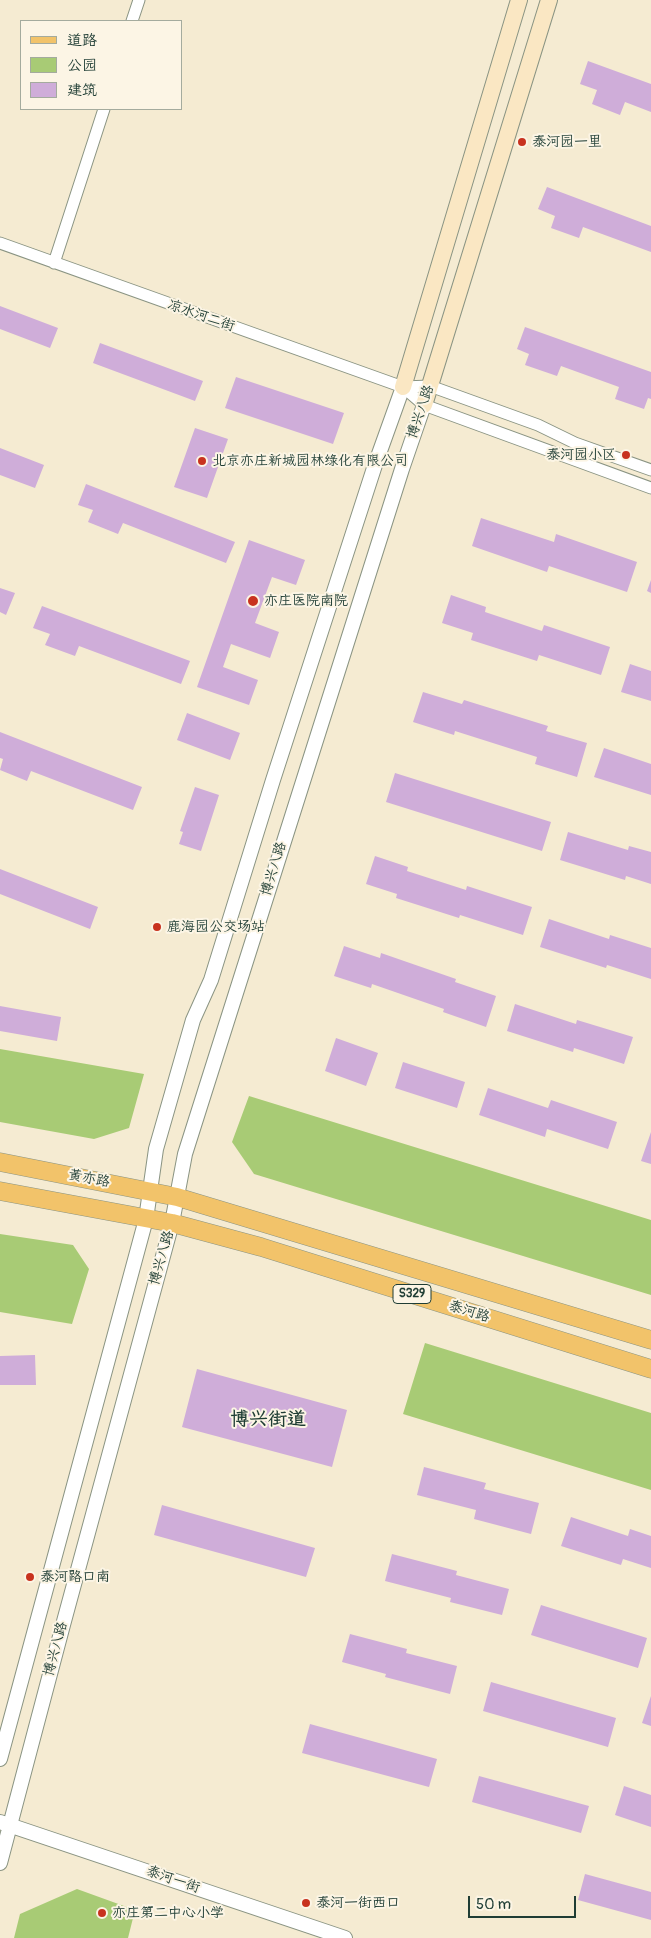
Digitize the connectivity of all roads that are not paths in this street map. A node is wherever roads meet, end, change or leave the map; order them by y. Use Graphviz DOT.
graph roads {
  1 [pos="138,0"];
  2 [pos="519,0"];
  3 [pos="549,0"];
  4 [pos="132,20"];
  5 [pos="104,110"];
  6 [pos="0,243"];
  7 [pos="54,263"];
  8 [pos="430,386"];
  9 [pos="403,387"];
  10 [pos="424,405"];
  11 [pos="651,470"];
  12 [pos="651,488"];
  13 [pos="0,1162"];
  14 [pos="0,1191"];
  15 [pos="149,1192"];
  16 [pos="177,1197"];
  17 [pos="146,1219"];
  18 [pos="172,1223"];
  19 [pos="651,1340"];
  20 [pos="651,1369"];
  21 [pos="0,1759"];
  22 [pos="5,1823"];
  23 [pos="0,1863"];
  24 [pos="345,1938"];
  1 -- 4 [label="street"];
  2 -- 9 [label="main road, 博兴八路"];
  3 -- 8 [label="main road, 博兴八路"];
  5 -- 7 [label="street"];
  6 -- 7 [label="street, 凉水河二街"];
  7 -- 9 [label="street, 凉水河二街"];
  8 -- 9 [label="street, 凉水河二街"];
  8 -- 10 [label="main road, 博兴八路"];
  8 -- 11 [label="street, 凉水河二街"];
  9 -- 10 [label="street, 凉水河二街"];
  9 -- 15 [label="street, 博兴八路"];
  10 -- 12 [label="street, 凉水河二街"];
  10 -- 16 [label="street, 博兴八路"];
  13 -- 15 [label="main road, 黄亦路 / S329"];
  14 -- 17 [label="main road, 黄亦路 / S329"];
  15 -- 16 [label="main road, 黄亦路 / S329"];
  15 -- 17 [label="street, 博兴八路"];
  16 -- 18 [label="street, 博兴八路"];
  16 -- 19 [label="main road, 泰河路 / S329"];
  17 -- 18 [label="main road, 黄亦路 / S329"];
  17 -- 21 [label="street, 博兴八路"];
  18 -- 20 [label="main road, 泰河路 / S329"];
  18 -- 22 [label="street, 博兴八路"];
  22 -- 23 [label="street, 博兴八路"];
  22 -- 24 [label="street, 泰河一街"];
}
